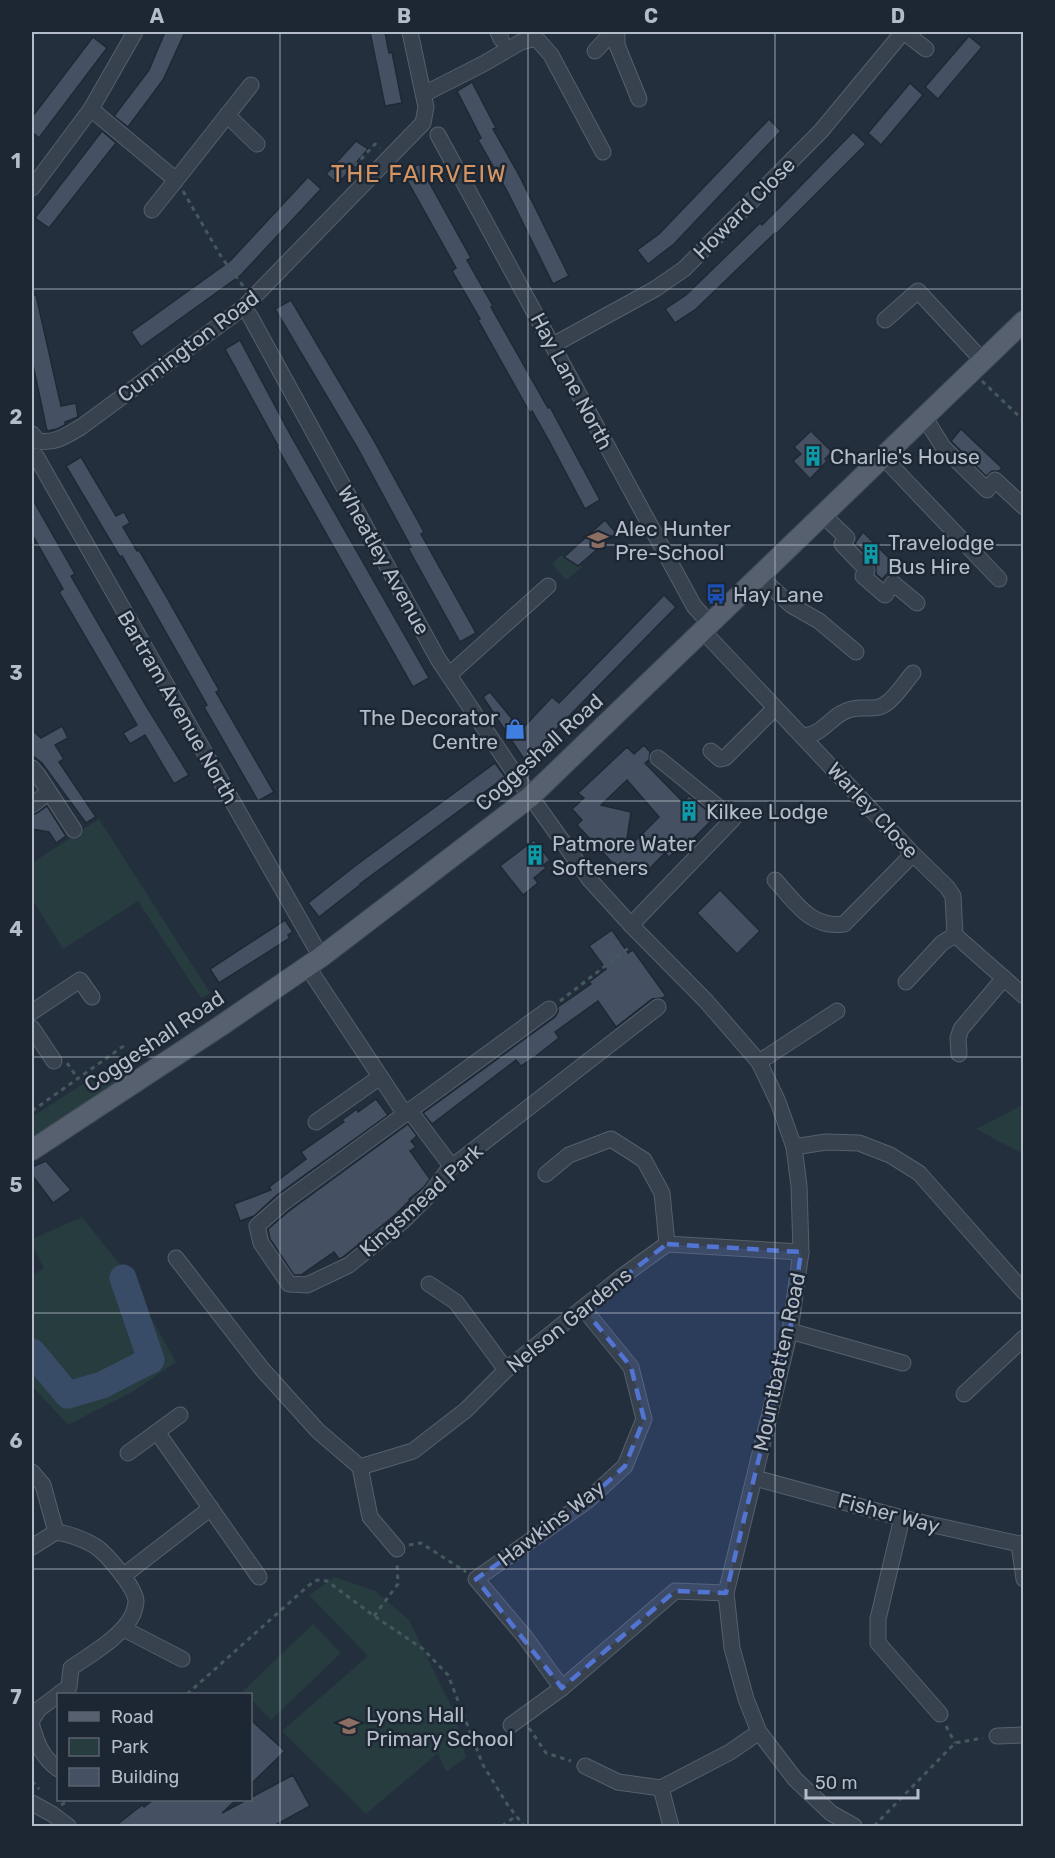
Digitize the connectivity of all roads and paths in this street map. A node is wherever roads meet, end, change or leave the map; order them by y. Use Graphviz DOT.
graph roads {
  1 [pos="135,32"];
  2 [pos="410,32"];
  3 [pos="615,32"];
  4 [pos="904,32"];
  5 [pos="926,49"];
  6 [pos="595,51"];
  7 [pos="251,85"];
  8 [pos="424,94"];
  9 [pos="639,99"];
  10 [pos="91,109"];
  11 [pos="227,115"];
  12 [pos="438,135"];
  13 [pos="257,144"];
  14 [pos="603,152"];
  15 [pos="176,180"];
  16 [pos="32,188"];
  17 [pos="152,210"];
  18 [pos="253,298"];
  19 [pos="250,316"];
  20 [pos="885,320"];
  21 [pos="1023,321"];
  22 [pos="553,345"];
  23 [pos="978,367"];
  24 [pos="925,418"];
  25 [pos="1023,421"];
  26 [pos="34,447"];
  27 [pos="884,458"];
  28 [pos="1023,507"];
  29 [pos="824,516"];
  30 [pos="760,577"];
  31 [pos="999,579"];
  32 [pos="548,586"];
  33 [pos="917,603"];
  34 [pos="706,628"];
  35 [pos="856,652"];
  36 [pos="913,673"];
  37 [pos="449,675"];
  38 [pos="775,708"];
  39 [pos="804,736"];
  40 [pos="711,751"];
  41 [pos="658,758"];
  42 [pos="32,768"];
  43 [pos="49,792"];
  44 [pos="530,797"];
  45 [pos="32,806"];
  46 [pos="74,830"];
  47 [pos="914,854"];
  48 [pos="775,880"];
  49 [pos="631,925"];
  50 [pos="955,935"];
  51 [pos="643,937"];
  52 [pos="314,961"];
  53 [pos="1004,978"];
  54 [pos="906,982"];
  55 [pos="1023,996"];
  56 [pos="92,997"];
  57 [pos="658,1007"];
  58 [pos="549,1009"];
  59 [pos="837,1011"];
  60 [pos="32,1012"];
  61 [pos="32,1028"];
  62 [pos="125,1045"];
  63 [pos="958,1054"];
  64 [pos="54,1061"];
  65 [pos="759,1062"];
  66 [pos="380,1077"];
  67 [pos="32,1111"];
  68 [pos="408,1112"];
  69 [pos="316,1122"];
  70 [pos="794,1147"];
  71 [pos="32,1150"];
  72 [pos="452,1167"];
  73 [pos="546,1174"];
  74 [pos="667,1244"];
  75 [pos="801,1252"];
  76 [pos="176,1258"];
  77 [pos="429,1284"];
  78 [pos="1023,1292"];
  79 [pos="584,1308"];
  80 [pos="790,1331"];
  81 [pos="1023,1338"];
  82 [pos="903,1363"];
  83 [pos="506,1370"];
  84 [pos="964,1394"];
  85 [pos="180,1415"];
  86 [pos="157,1432"];
  87 [pos="128,1453"];
  88 [pos="360,1467"];
  89 [pos="32,1472"];
  90 [pos="755,1478"];
  91 [pos="211,1508"];
  92 [pos="902,1518"];
  93 [pos="56,1532"];
  94 [pos="1021,1544"];
  95 [pos="32,1547"];
  96 [pos="397,1549"];
  97 [pos="123,1576"];
  98 [pos="259,1577"];
  99 [pos="476,1579"];
  100 [pos="1023,1579"];
  101 [pos="726,1593"];
  102 [pos="374,1616"];
  103 [pos="124,1629"];
  104 [pos="182,1659"];
  105 [pos="562,1688"];
  106 [pos="62,1693"];
  107 [pos="189,1693"];
  108 [pos="57,1696"];
  109 [pos="940,1714"];
  110 [pos="32,1720"];
  111 [pos="516,1721"];
  112 [pos="32,1726"];
  113 [pos="759,1732"];
  114 [pos="1023,1735"];
  115 [pos="997,1736"];
  116 [pos="585,1766"];
  117 [pos="57,1768"];
  118 [pos="661,1788"];
  119 [pos="32,1803"];
  120 [pos="516,1816"];
  121 [pos="68,1827"];
  122 [pos="502,1827"];
  123 [pos="524,1827"];
  124 [pos="671,1827"];
  125 [pos="854,1827"];
  126 [pos="873,1827"];
  1 -- 10 [label="street"];
  2 -- 8 [label="street"];
  3 -- 6 [label="street"];
  3 -- 9 [label="street"];
  4 -- 5 [label="street"];
  4 -- 22 [label="street, Howard Close"];
  7 -- 11 [label="street"];
  8 -- 14 [label="street"];
  8 -- 18 [label="street, Cunnington Road"];
  10 -- 15 [label="street"];
  10 -- 16 [label="street"];
  11 -- 13 [label="street"];
  11 -- 15 [label="street"];
  12 -- 22 [label="street, Hay Lane North"];
  15 -- 17 [label="street"];
  15 -- 18 [label="path"];
  18 -- 26 [label="street, Cunnington Road"];
  19 -- 37 [label="street, Wheatley Avenue"];
  20 -- 23 [label="street"];
  21 -- 23 [label="main road, Coggeshall Road"];
  22 -- 34 [label="street, Hay Lane North"];
  23 -- 24 [label="main road, Coggeshall Road"];
  23 -- 25 [label="path"];
  24 -- 27 [label="main road, Coggeshall Road"];
  24 -- 28 [label="street"];
  26 -- 52 [label="street, Bartram Avenue North"];
  27 -- 29 [label="main road, Coggeshall Road"];
  27 -- 31 [label="street"];
  29 -- 30 [label="main road, Coggeshall Road"];
  29 -- 33 [label="street"];
  30 -- 34 [label="main road, Coggeshall Road"];
  30 -- 35 [label="street"];
  32 -- 37 [label="street"];
  34 -- 38 [label="street, Warley Close"];
  34 -- 44 [label="main road, Coggeshall Road"];
  36 -- 39 [label="street"];
  37 -- 44 [label="street, Wheatley Avenue"];
  38 -- 39 [label="street, Warley Close"];
  38 -- 40 [label="street"];
  39 -- 47 [label="street, Warley Close"];
  41 -- 49 [label="street"];
  42 -- 43 [label="street"];
  43 -- 45 [label="street"];
  43 -- 46 [label="street"];
  44 -- 49 [label="street, Mountbatten Road"];
  44 -- 52 [label="main road, Coggeshall Road"];
  47 -- 48 [label="street"];
  47 -- 50 [label="street, Warley Close"];
  49 -- 51 [label="street, Mountbatten Road"];
  50 -- 53 [label="street"];
  50 -- 54 [label="street"];
  51 -- 58 [label="path"];
  51 -- 65 [label="street, Mountbatten Road"];
  52 -- 66 [label="street"];
  52 -- 71 [label="main road, Coggeshall Road"];
  53 -- 55 [label="street"];
  53 -- 63 [label="street"];
  56 -- 60 [label="street"];
  57 -- 72 [label="street, Kingsmead Park"];
  58 -- 68 [label="street"];
  59 -- 65 [label="street"];
  61 -- 64 [label="street"];
  62 -- 67 [label="path"];
  65 -- 70 [label="street, Mountbatten Road"];
  66 -- 68 [label="street"];
  66 -- 69 [label="street"];
  68 -- 72 [label="street"];
  68 -- 72 [label="street, Kingsmead Park"];
  70 -- 75 [label="street, Mountbatten Road"];
  70 -- 78 [label="street"];
  73 -- 74 [label="street"];
  74 -- 75 [label="street"];
  74 -- 79 [label="street, Nelson Gardens"];
  75 -- 80 [label="street, Mountbatten Road"];
  76 -- 88 [label="street"];
  77 -- 83 [label="street"];
  79 -- 83 [label="street, Nelson Gardens"];
  79 -- 99 [label="street, Hawkins Way"];
  80 -- 82 [label="street"];
  80 -- 90 [label="street, Mountbatten Road"];
  81 -- 84 [label="street"];
  83 -- 88 [label="street, Nelson Gardens"];
  85 -- 86 [label="street"];
  86 -- 87 [label="street"];
  86 -- 91 [label="street"];
  88 -- 96 [label="street"];
  89 -- 93 [label="street"];
  90 -- 92 [label="street, Fisher Way"];
  90 -- 101 [label="street, Mountbatten Road"];
  91 -- 97 [label="street"];
  91 -- 98 [label="street"];
  92 -- 94 [label="street, Fisher Way"];
  92 -- 109 [label="street"];
  93 -- 95 [label="street"];
  93 -- 97 [label="street"];
  94 -- 100 [label="street"];
  96 -- 99 [label="path"];
  96 -- 102 [label="path"];
  97 -- 103 [label="street"];
  99 -- 105 [label="street"];
  101 -- 105 [label="street"];
  101 -- 113 [label="street, Mountbatten Road"];
  102 -- 107 [label="path"];
  102 -- 120 [label="path"];
  103 -- 104 [label="street"];
  103 -- 106 [label="street"];
  105 -- 111 [label="street"];
  108 -- 110 [label="street"];
  111 -- 116 [label="path"];
  112 -- 117 [label="street"];
  113 -- 118 [label="street"];
  113 -- 125 [label="street, Mountbatten Road"];
  114 -- 115 [label="street"];
  115 -- 126 [label="path"];
  116 -- 118 [label="street"];
  118 -- 124 [label="street"];
  119 -- 121 [label="street"];
  120 -- 122 [label="path"];
  120 -- 123 [label="path"];
}
